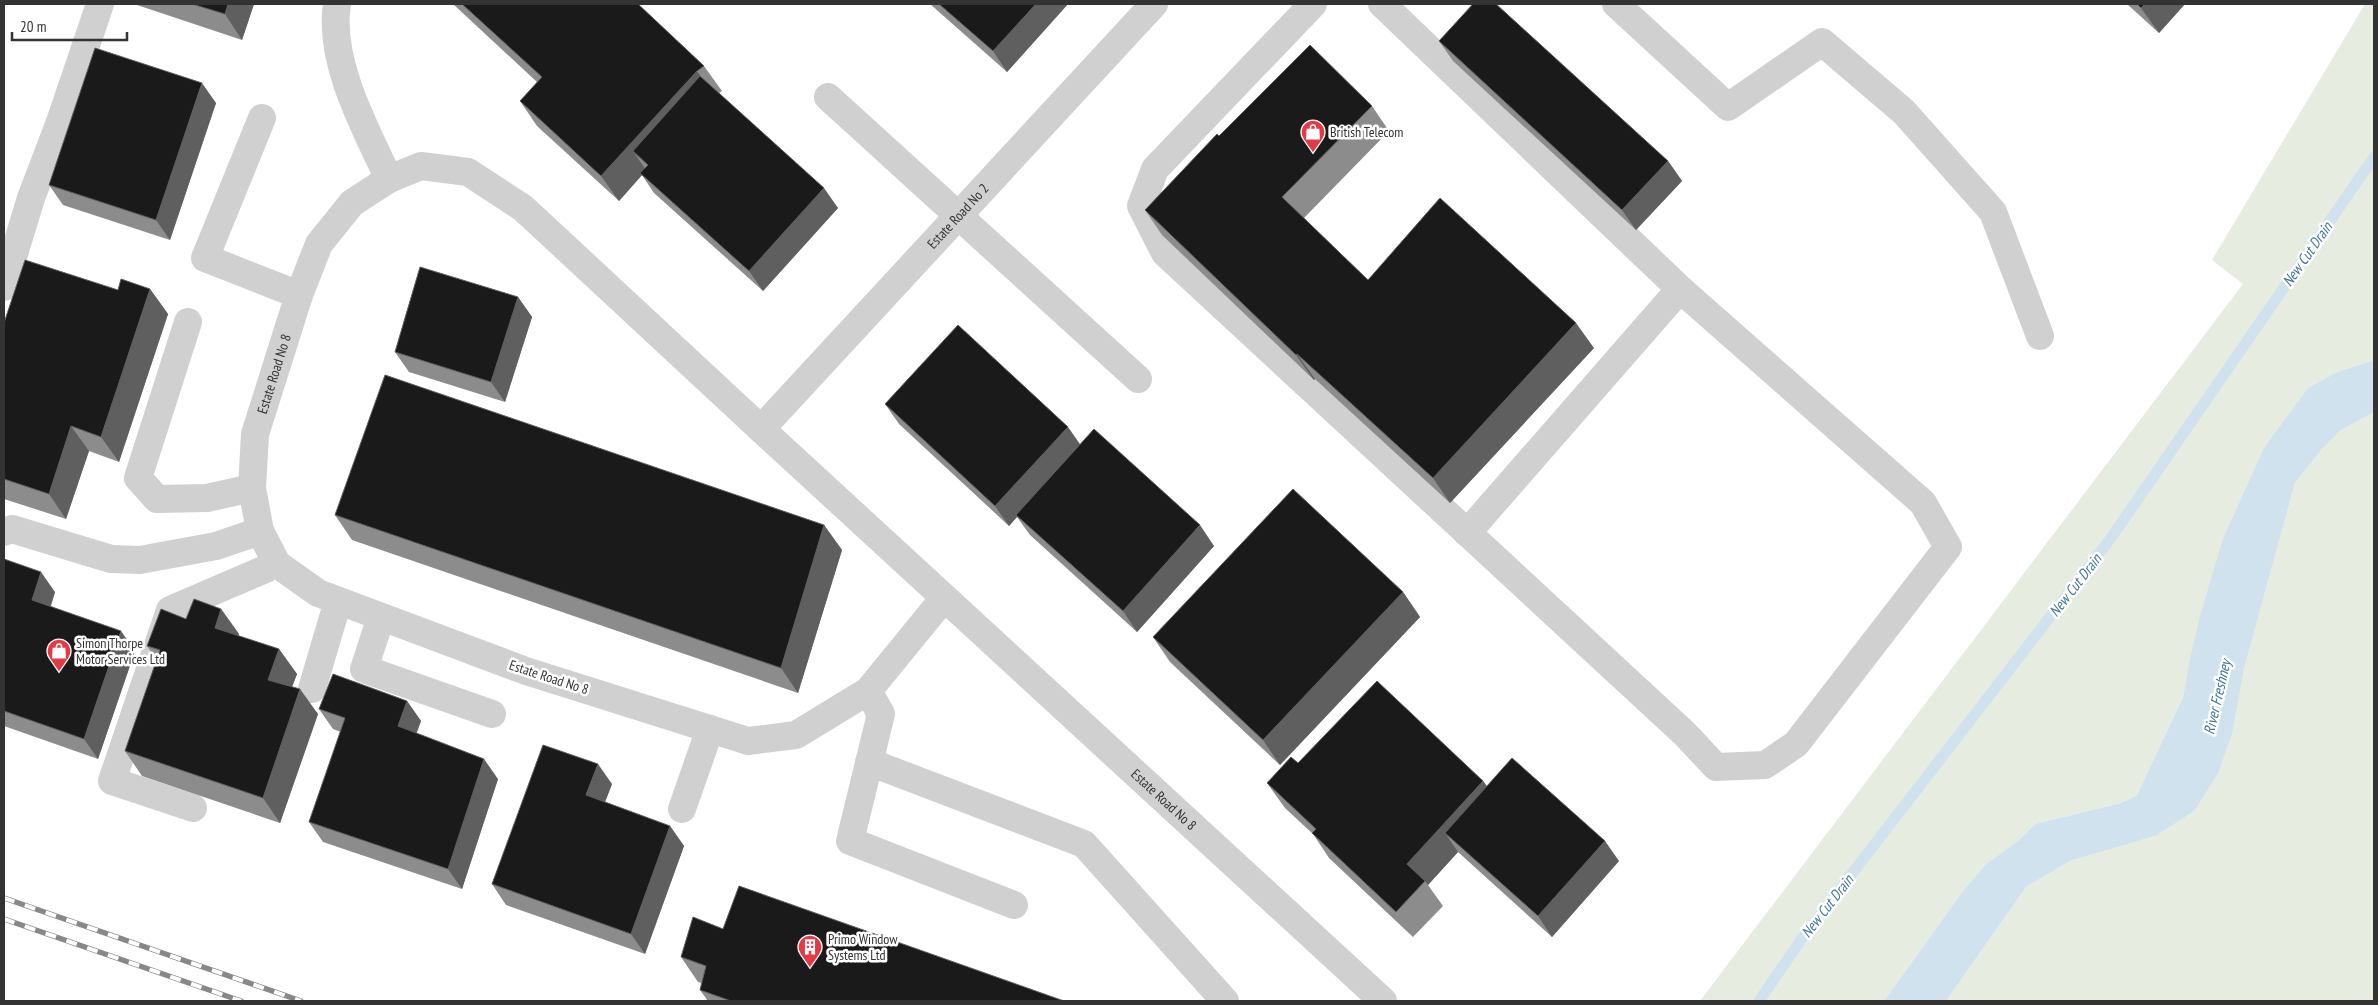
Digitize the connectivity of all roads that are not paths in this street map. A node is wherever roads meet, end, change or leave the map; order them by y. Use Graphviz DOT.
graph roads {
  1 [pos="100,4"];
  2 [pos="337,4"];
  3 [pos="1154,4"];
  4 [pos="1312,4"];
  5 [pos="1382,4"];
  6 [pos="1616,4"];
  7 [pos="828,97"];
  8 [pos="262,118"];
  9 [pos="389,179"];
  10 [pos="959,214"];
  11 [pos="4,287"];
  12 [pos="1680,289"];
  13 [pos="299,295"];
  14 [pos="188,322"];
  15 [pos="2040,336"];
  16 [pos="1138,379"];
  17 [pos="760,429"];
  18 [pos="252,488"];
  19 [pos="260,531"];
  20 [pos="4,532"];
  21 [pos="1467,533"];
  22 [pos="277,564"];
  23 [pos="944,598"];
  24 [pos="338,601"];
  25 [pos="381,617"];
  26 [pos="312,689"];
  27 [pos="868,691"];
  28 [pos="492,714"];
  29 [pos="710,729"];
  30 [pos="869,762"];
  31 [pos="193,808"];
  32 [pos="682,810"];
  33 [pos="1014,905"];
  34 [pos="1226,1001"];
  35 [pos="1383,1001"];
  1 -- 11 [label="street"];
  2 -- 9 [label="street"];
  3 -- 10 [label="street, Estate Road No 2"];
  4 -- 21 [label="street"];
  5 -- 12 [label="street"];
  6 -- 15 [label="street"];
  7 -- 10 [label="street"];
  8 -- 13 [label="street"];
  9 -- 13 [label="street, Estate Road No 8"];
  9 -- 17 [label="street, Estate Road No 8"];
  10 -- 16 [label="street"];
  10 -- 17 [label="street, Estate Road No 2"];
  12 -- 21 [label="street"];
  12 -- 21 [label="street"];
  13 -- 18 [label="street, Estate Road No 8"];
  14 -- 18 [label="street"];
  17 -- 23 [label="street, Estate Road No 8"];
  18 -- 19 [label="street, Estate Road No 8"];
  19 -- 20 [label="street"];
  19 -- 22 [label="street, Estate Road No 8"];
  22 -- 24 [label="street, Estate Road No 8"];
  22 -- 31 [label="street"];
  23 -- 27 [label="street, Estate Road No 8"];
  23 -- 35 [label="street, Estate Road No 8"];
  24 -- 25 [label="street, Estate Road No 8"];
  24 -- 26 [label="street"];
  25 -- 28 [label="street"];
  25 -- 29 [label="street, Estate Road No 8"];
  27 -- 29 [label="street, Estate Road No 8"];
  27 -- 30 [label="street"];
  29 -- 32 [label="street"];
  30 -- 33 [label="street"];
  30 -- 34 [label="street"];
}
